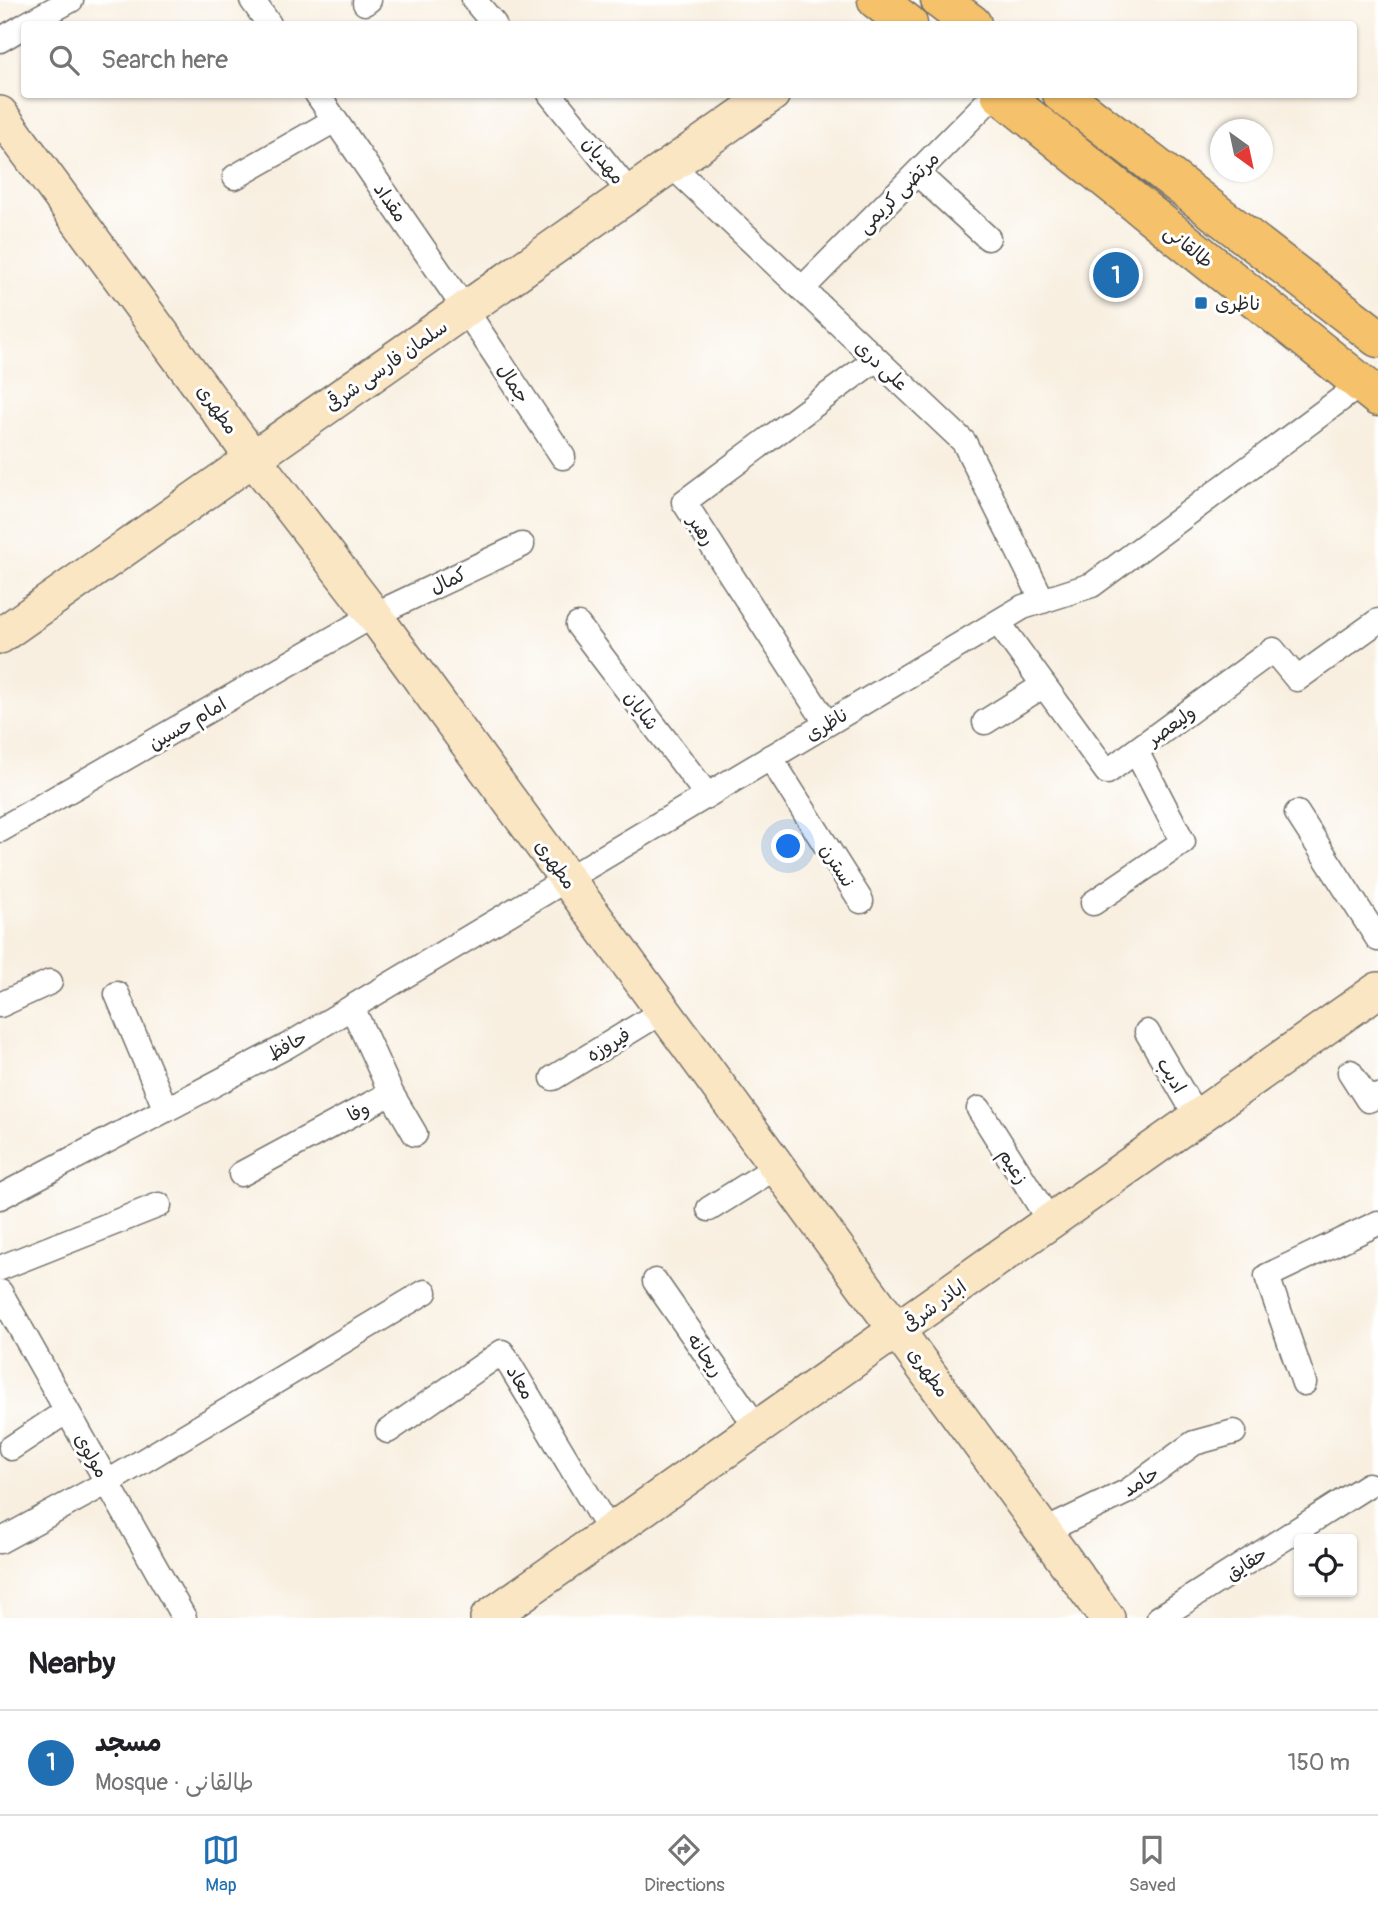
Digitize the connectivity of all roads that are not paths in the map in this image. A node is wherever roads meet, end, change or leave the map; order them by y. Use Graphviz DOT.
graph roads {
  1 [pos="71,0"];
  2 [pos="252,0"];
  3 [pos="474,0"];
  4 [pos="940,0"];
  5 [pos="33,21"];
  6 [pos="267,21"];
  7 [pos="492,21"];
  8 [pos="968,21"];
  9 [pos="21,28"];
  10 [pos="0,40"];
  11 [pos="320,98"];
  12 [pos="553,98"];
  13 [pos="766,98"];
  14 [pos="991,98"];
  15 [pos="1005,98"];
  16 [pos="1067,98"];
  17 [pos="0,114"];
  18 [pos="335,120"];
  19 [pos="671,165"];
  20 [pos="917,173"];
  21 [pos="235,177"];
  22 [pos="630,193"];
  23 [pos="988,238"];
  24 [pos="802,289"];
  25 [pos="466,309"];
  26 [pos="1378,338"];
  27 [pos="876,359"];
  28 [pos="1370,390"];
  29 [pos="563,457"];
  30 [pos="253,458"];
  31 [pos="522,545"];
  32 [pos="1043,601"];
  33 [pos="374,615"];
  34 [pos="1378,621"];
  35 [pos="998,622"];
  36 [pos="578,625"];
  37 [pos="0,636"];
  38 [pos="1044,685"];
  39 [pos="985,722"];
  40 [pos="827,724"];
  41 [pos="1136,751"];
  42 [pos="770,757"];
  43 [pos="706,795"];
  44 [pos="1297,813"];
  45 [pos="0,830"];
  46 [pos="566,878"];
  47 [pos="861,901"];
  48 [pos="1093,903"];
  49 [pos="1378,939"];
  50 [pos="50,982"];
  51 [pos="1378,990"];
  52 [pos="117,995"];
  53 [pos="0,1005"];
  54 [pos="352,1007"];
  55 [pos="663,1011"];
  56 [pos="1147,1032"];
  57 [pos="1350,1072"];
  58 [pos="553,1078"];
  59 [pos="391,1093"];
  60 [pos="1378,1096"];
  61 [pos="979,1109"];
  62 [pos="166,1110"];
  63 [pos="1197,1117"];
  64 [pos="415,1134"];
  65 [pos="778,1166"];
  66 [pos="241,1174"];
  67 [pos="0,1197"];
  68 [pos="159,1205"];
  69 [pos="709,1209"];
  70 [pos="1050,1222"];
  71 [pos="1378,1223"];
  72 [pos="0,1268"];
  73 [pos="655,1281"];
  74 [pos="0,1292"];
  75 [pos="425,1292"];
  76 [pos="899,1330"];
  77 [pos="1304,1384"];
  78 [pos="67,1411"];
  79 [pos="758,1429"];
  80 [pos="388,1431"];
  81 [pos="1234,1432"];
  82 [pos="11,1448"];
  83 [pos="107,1482"];
  84 [pos="1368,1485"];
  85 [pos="1045,1531"];
  86 [pos="610,1532"];
  87 [pos="0,1541"];
  88 [pos="184,1618"];
  89 [pos="488,1618"];
  90 [pos="1107,1618"];
  91 [pos="1159,1618"];
  1 -- 5 [label="street"];
  2 -- 6 [label="street"];
  3 -- 7 [label="street"];
  4 -- 8 [label="main road"];
  9 -- 10 [label="street"];
  11 -- 18 [label="street, مقداد"];
  12 -- 22 [label="street, مهدیان"];
  13 -- 19 [label="street, سلمان فارسی شرقی"];
  14 -- 20 [label="street, مرتضی کریمی"];
  15 -- 28 [label="main road, طالقانی"];
  16 -- 26 [label="main road"];
  17 -- 30 [label="street, مطهری"];
  18 -- 21 [label="street"];
  18 -- 25 [label="street, مقداد"];
  19 -- 22 [label="street, سلمان فارسی شرقی"];
  19 -- 24 [label="street, علی دری"];
  20 -- 23 [label="street"];
  20 -- 24 [label="street, مرتضی کریمی"];
  22 -- 25 [label="street, سلمان فارسی شرقی"];
  24 -- 27 [label="street, علی دری"];
  25 -- 29 [label="street, جمال"];
  25 -- 30 [label="street, سلمان فارسی شرقی"];
  27 -- 32 [label="street, علی دری"];
  27 -- 40 [label="street, رهبر"];
  28 -- 32 [label="street, ناظری"];
  30 -- 33 [label="street, مطهری"];
  30 -- 37 [label="street, سلمان فارسی شرقی"];
  31 -- 33 [label="street, کمال"];
  32 -- 35 [label="street, ناظری"];
  33 -- 45 [label="street, امام حسین"];
  33 -- 46 [label="street, مطهری"];
  34 -- 41 [label="street, ولیعصر"];
  35 -- 38 [label="street, ولیعصر"];
  35 -- 40 [label="street, ناظری"];
  36 -- 43 [label="street, شایان"];
  38 -- 39 [label="street"];
  38 -- 41 [label="street, ولیعصر"];
  40 -- 42 [label="street, ناظری"];
  41 -- 48 [label="street"];
  42 -- 43 [label="street, ناظری"];
  42 -- 47 [label="street, نسترن"];
  43 -- 46 [label="street, ناظری"];
  44 -- 49 [label="street"];
  46 -- 54 [label="street, حافظ"];
  46 -- 55 [label="street, مطهری"];
  50 -- 53 [label="street"];
  51 -- 63 [label="street, اباذر شرقی"];
  52 -- 62 [label="street"];
  54 -- 59 [label="street, وفا"];
  54 -- 62 [label="street, حافظ"];
  55 -- 58 [label="street, فیروزه"];
  55 -- 65 [label="street, مطهری"];
  56 -- 63 [label="street, ادیب"];
  57 -- 60 [label="street"];
  59 -- 64 [label="street"];
  59 -- 66 [label="street, وفا"];
  61 -- 70 [label="street, زعیم"];
  62 -- 67 [label="street, حافظ"];
  63 -- 70 [label="street, اباذر شرقی"];
  65 -- 69 [label="street"];
  65 -- 76 [label="street, مطهری"];
  68 -- 72 [label="street"];
  70 -- 76 [label="street, اباذر شرقی"];
  71 -- 77 [label="street"];
  73 -- 79 [label="street, ریحانه"];
  74 -- 78 [label="street, مولوی"];
  75 -- 83 [label="street"];
  76 -- 79 [label="street, اباذر شرقی"];
  76 -- 85 [label="street, مطهری"];
  78 -- 82 [label="street"];
  78 -- 83 [label="street, مولوی"];
  79 -- 86 [label="street, اباذر شرقی"];
  80 -- 86 [label="street, معاد"];
  81 -- 85 [label="street, حامد"];
  83 -- 87 [label="street"];
  83 -- 88 [label="street, مولوی"];
  84 -- 91 [label="street, حقایق"];
  85 -- 90 [label="street, مطهری"];
  86 -- 89 [label="street, اباذر شرقی"];
}
